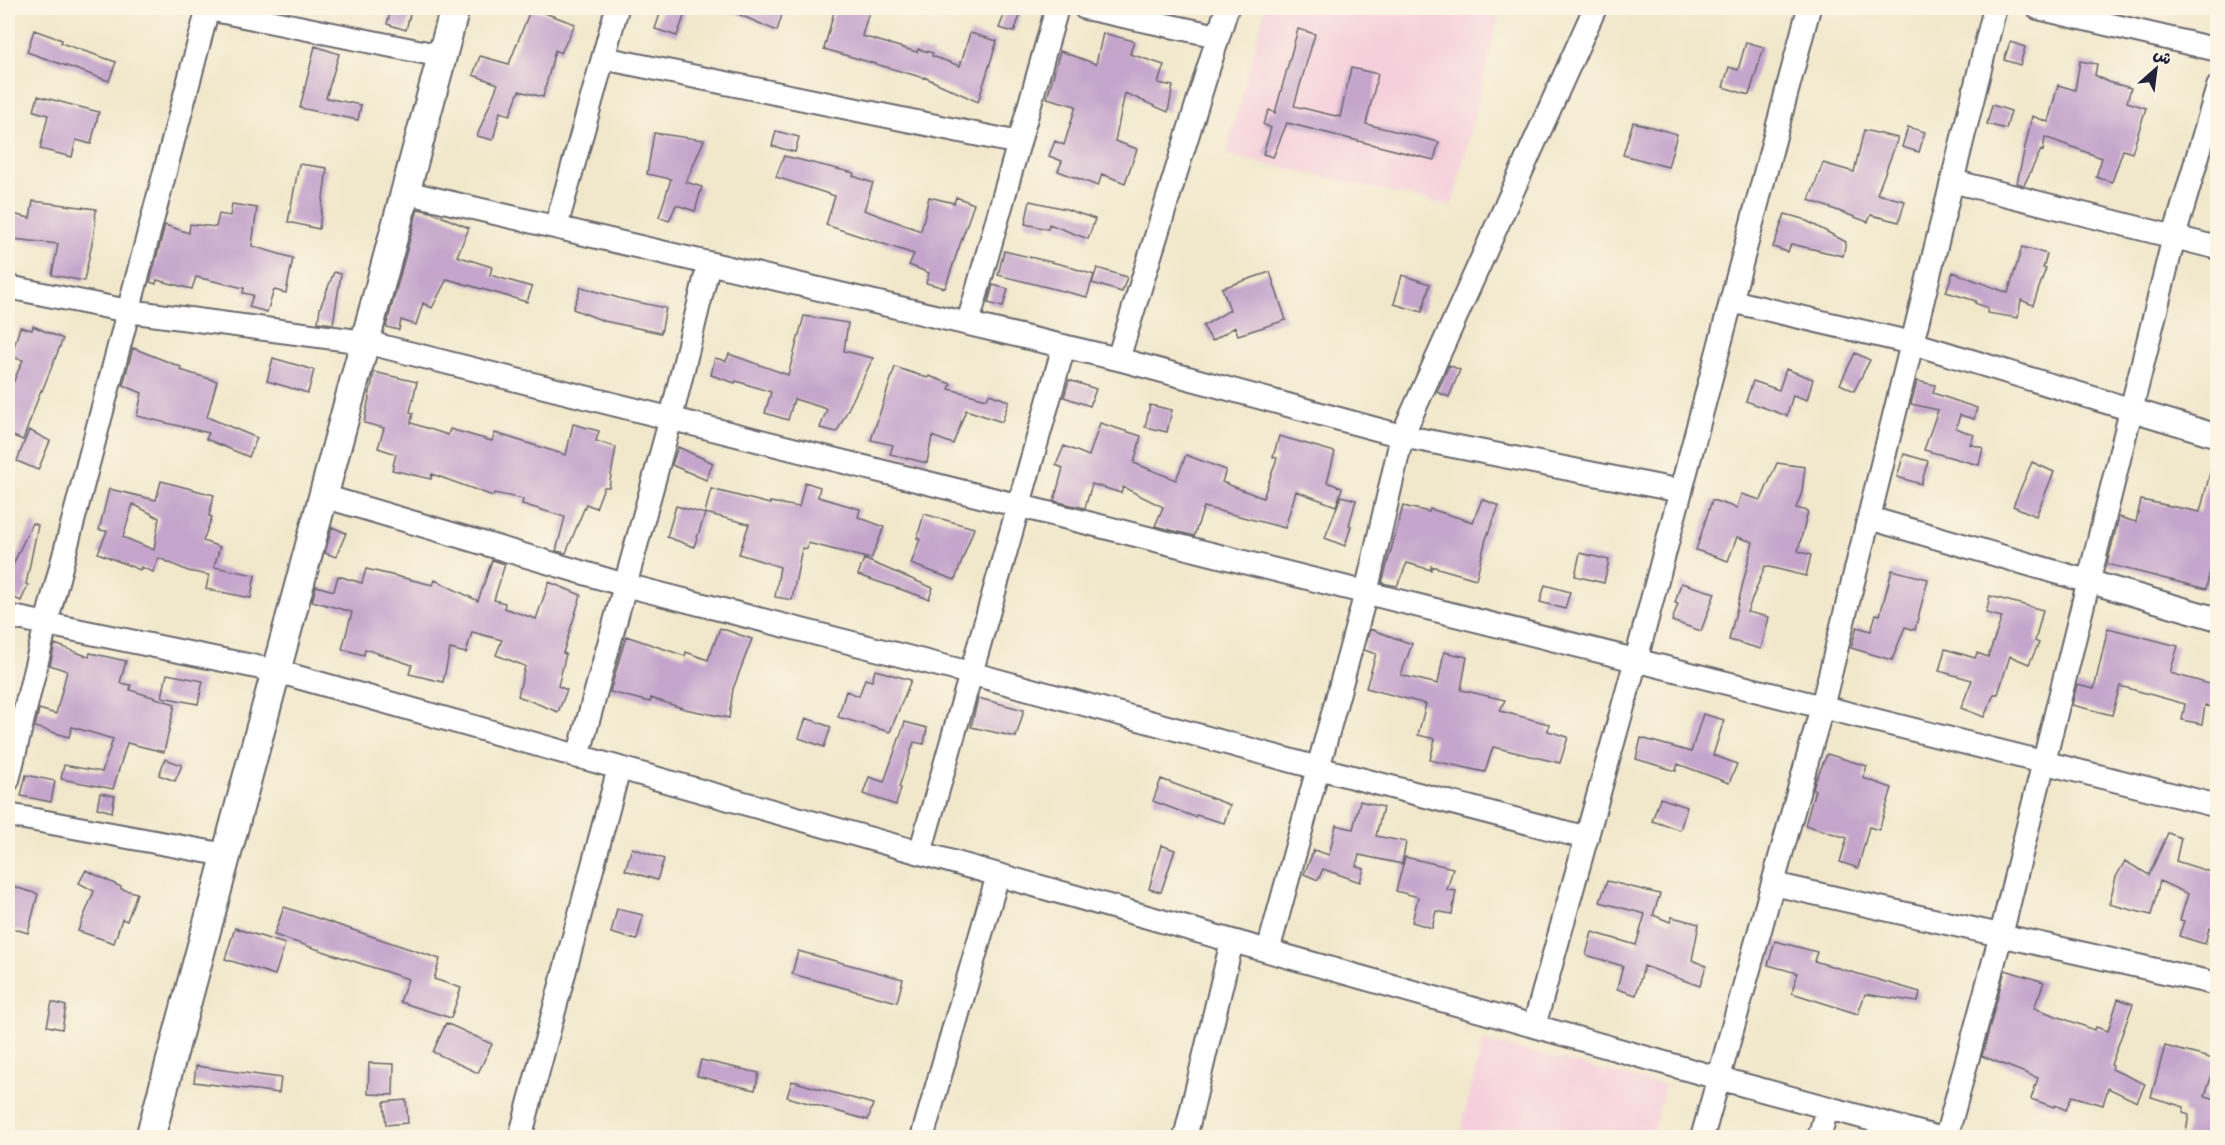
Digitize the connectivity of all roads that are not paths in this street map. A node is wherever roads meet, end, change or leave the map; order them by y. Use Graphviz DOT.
graph roads {
  1 [pos="207,8"];
  2 [pos="455,8"];
  3 [pos="617,8"];
  4 [pos="1057,8"];
  5 [pos="1085,8"];
  6 [pos="1227,8"];
  7 [pos="1596,8"];
  8 [pos="1809,8"];
  9 [pos="1995,8"];
  10 [pos="2038,8"];
  11 [pos="1218,36"];
  12 [pos="2217,50"];
  13 [pos="442,56"];
  14 [pos="603,58"];
  15 [pos="2217,87"];
  16 [pos="1019,142"];
  17 [pos="1952,181"];
  18 [pos="405,192"];
  19 [pos="556,227"];
  20 [pos="2174,237"];
  21 [pos="2217,248"];
  22 [pos="709,263"];
  23 [pos="8,287"];
  24 [pos="1731,301"];
  25 [pos="128,311"];
  26 [pos="969,323"];
  27 [pos="365,342"];
  28 [pos="1912,343"];
  29 [pos="1064,346"];
  30 [pos="1118,359"];
  31 [pos="2130,411"];
  32 [pos="670,418"];
  33 [pos="1402,436"];
  34 [pos="2217,436"];
  35 [pos="1681,490"];
  36 [pos="323,496"];
  37 [pos="1017,505"];
  38 [pos="1869,518"];
  39 [pos="2087,581"];
  40 [pos="625,585"];
  41 [pos="1366,593"];
  42 [pos="8,616"];
  43 [pos="2217,619"];
  44 [pos="46,624"];
  45 [pos="1636,660"];
  46 [pos="276,671"];
  47 [pos="970,673"];
  48 [pos="1822,707"];
  49 [pos="578,757"];
  50 [pos="2043,762"];
  51 [pos="619,768"];
  52 [pos="1318,768"];
  53 [pos="8,780"];
  54 [pos="2217,806"];
  55 [pos="8,815"];
  56 [pos="1587,838"];
  57 [pos="920,853"];
  58 [pos="226,855"];
  59 [pos="998,874"];
  60 [pos="1773,884"];
  61 [pos="2001,935"];
  62 [pos="1232,941"];
  63 [pos="1269,951"];
  64 [pos="2217,984"];
  65 [pos="1534,1026"];
  66 [pos="1718,1078"];
  67 [pos="1827,1108"];
  68 [pos="150,1137"];
  69 [pos="520,1137"];
  70 [pos="922,1137"];
  71 [pos="1185,1137"];
  72 [pos="1702,1137"];
  73 [pos="1819,1137"];
  74 [pos="1939,1137"];
  75 [pos="1946,1137"];
  1 -- 13 [label="street"];
  1 -- 25 [label="street"];
  2 -- 13 [label="street"];
  3 -- 14 [label="street"];
  4 -- 16 [label="street"];
  5 -- 11 [label="street"];
  6 -- 11 [label="street"];
  7 -- 33 [label="street"];
  8 -- 24 [label="street"];
  9 -- 17 [label="street"];
  10 -- 12 [label="street"];
  11 -- 30 [label="street"];
  13 -- 18 [label="street"];
  14 -- 16 [label="street"];
  14 -- 19 [label="street"];
  15 -- 20 [label="street"];
  16 -- 26 [label="street"];
  17 -- 20 [label="street"];
  17 -- 28 [label="street"];
  18 -- 19 [label="street"];
  18 -- 27 [label="street"];
  19 -- 22 [label="street"];
  20 -- 21 [label="street"];
  20 -- 31 [label="street"];
  22 -- 26 [label="street"];
  22 -- 32 [label="street"];
  23 -- 25 [label="street"];
  24 -- 28 [label="street"];
  24 -- 35 [label="street"];
  25 -- 27 [label="street"];
  25 -- 44 [label="street"];
  26 -- 29 [label="street"];
  27 -- 32 [label="street"];
  27 -- 36 [label="street"];
  28 -- 31 [label="street"];
  28 -- 38 [label="street"];
  29 -- 30 [label="street"];
  29 -- 37 [label="street"];
  30 -- 33 [label="street"];
  31 -- 34 [label="street"];
  31 -- 39 [label="street"];
  32 -- 37 [label="street"];
  32 -- 40 [label="street"];
  33 -- 35 [label="street"];
  33 -- 41 [label="street"];
  35 -- 45 [label="street"];
  36 -- 40 [label="street"];
  36 -- 46 [label="street"];
  37 -- 41 [label="street"];
  37 -- 47 [label="street"];
  38 -- 39 [label="street"];
  38 -- 48 [label="street"];
  39 -- 43 [label="street"];
  39 -- 50 [label="street"];
  40 -- 47 [label="street"];
  40 -- 49 [label="street"];
  41 -- 45 [label="street"];
  41 -- 52 [label="street"];
  42 -- 44 [label="street"];
  44 -- 46 [label="street"];
  44 -- 53 [label="street"];
  45 -- 48 [label="street"];
  45 -- 56 [label="street"];
  46 -- 49 [label="street"];
  46 -- 58 [label="street"];
  47 -- 52 [label="street"];
  47 -- 57 [label="street"];
  48 -- 50 [label="street"];
  48 -- 60 [label="street"];
  49 -- 51 [label="street"];
  50 -- 54 [label="street"];
  50 -- 61 [label="street"];
  51 -- 57 [label="street"];
  51 -- 69 [label="street"];
  52 -- 56 [label="street"];
  52 -- 63 [label="street"];
  55 -- 58 [label="street"];
  56 -- 65 [label="street"];
  57 -- 59 [label="street"];
  58 -- 68 [label="street"];
  59 -- 62 [label="street"];
  59 -- 70 [label="street"];
  60 -- 61 [label="street"];
  60 -- 66 [label="street"];
  61 -- 64 [label="street"];
  61 -- 75 [label="street"];
  62 -- 63 [label="street"];
  62 -- 71 [label="street"];
  63 -- 65 [label="street"];
  65 -- 66 [label="street"];
  66 -- 67 [label="street"];
  66 -- 72 [label="street"];
  67 -- 73 [label="street"];
  67 -- 74 [label="street"];
}
